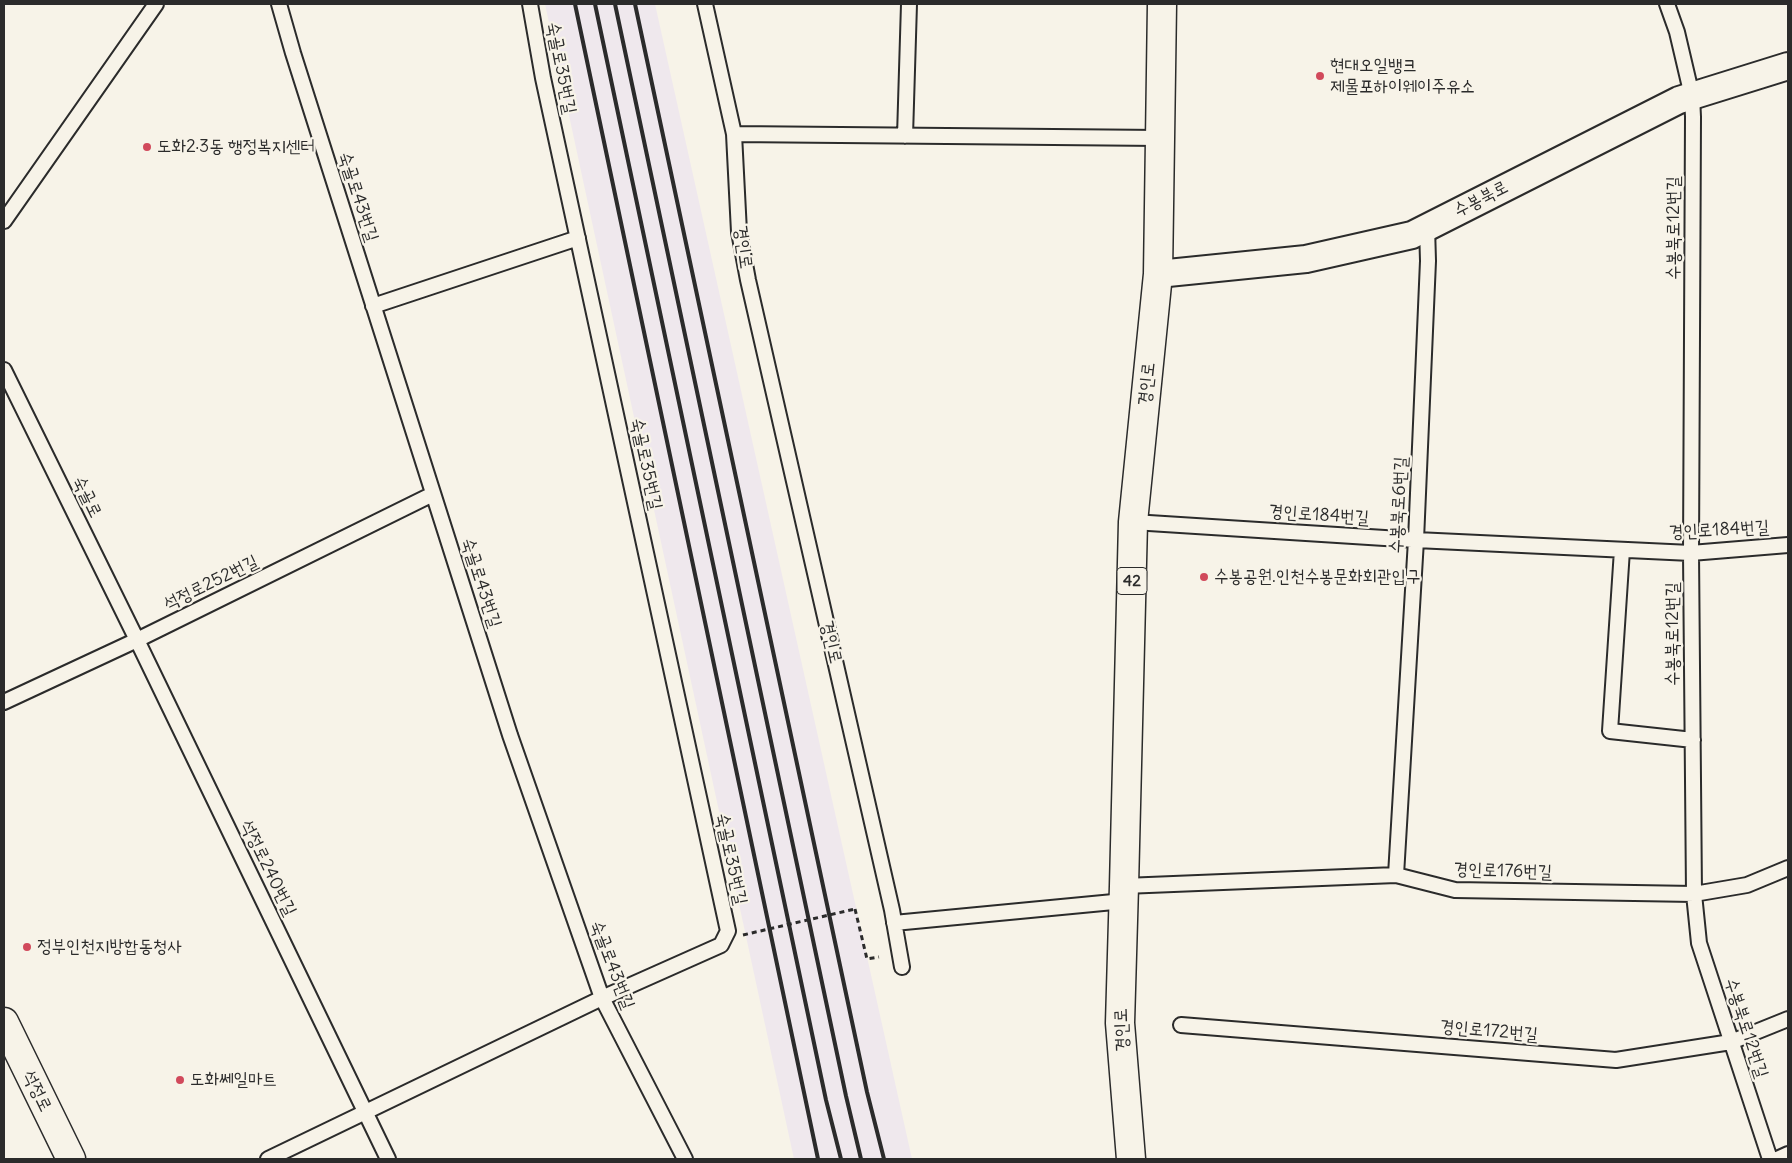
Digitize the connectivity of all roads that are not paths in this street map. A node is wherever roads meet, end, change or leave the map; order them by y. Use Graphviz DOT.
graph roads {
  1 [pos="156,4"];
  2 [pos="279,4"];
  3 [pos="530,4"];
  4 [pos="705,4"];
  5 [pos="909,4"];
  6 [pos="1162,4"];
  7 [pos="1668,4"];
  8 [pos="1788,66"];
  9 [pos="1692,96"];
  10 [pos="734,134"];
  11 [pos="905,136"];
  12 [pos="1160,138"];
  13 [pos="4,221"];
  14 [pos="1427,227"];
  15 [pos="578,238"];
  16 [pos="1158,274"];
  17 [pos="373,306"];
  18 [pos="4,370"];
  19 [pos="433,494"];
  20 [pos="1134,522"];
  21 [pos="1416,540"];
  22 [pos="1788,545"];
  23 [pos="1622,550"];
  24 [pos="1691,553"];
  25 [pos="137,640"];
  26 [pos="4,702"];
  27 [pos="1693,740"];
  28 [pos="1788,868"];
  29 [pos="1396,875"];
  30 [pos="1124,893"];
  31 [pos="1694,894"];
  32 [pos="894,923"];
  33 [pos="902,967"];
  34 [pos="602,998"];
  35 [pos="1788,1019"];
  36 [pos="4,1022"];
  37 [pos="1181,1025"];
  38 [pos="1731,1042"];
  39 [pos="366,1112"];
  40 [pos="1788,1154"];
  41 [pos="71,1159"];
  42 [pos="268,1159"];
  43 [pos="388,1159"];
  44 [pos="685,1159"];
  45 [pos="1132,1159"];
  46 [pos="1770,1159"];
  47 [pos="1777,1159"];
  1 -- 13 [label="lane"];
  2 -- 17 [label="lane, 숙골로43번길"];
  3 -- 15 [label="lane, 숙골로35번길"];
  4 -- 10 [label="lane, 경인로"];
  5 -- 11 [label="lane"];
  6 -- 12 [label="main road, 경인로 / 42"];
  7 -- 9 [label="lane, 수봉북로12번길"];
  8 -- 9 [label="street, 수봉북로"];
  9 -- 14 [label="street, 수봉북로"];
  9 -- 24 [label="lane, 수봉북로12번길"];
  10 -- 11 [label="lane"];
  10 -- 32 [label="lane, 경인로"];
  11 -- 12 [label="lane"];
  12 -- 16 [label="main road, 경인로 / 42"];
  14 -- 16 [label="street, 수봉북로"];
  14 -- 21 [label="lane, 수봉북로6번길"];
  15 -- 17 [label="lane"];
  15 -- 34 [label="lane, 숙골로35번길"];
  16 -- 20 [label="main road, 경인로 / 42"];
  17 -- 19 [label="lane, 숙골로43번길"];
  18 -- 25 [label="lane, 숙골로"];
  19 -- 25 [label="lane, 석정로252번길"];
  19 -- 34 [label="lane, 숙골로43번길"];
  20 -- 21 [label="lane, 경인로184번길"];
  20 -- 30 [label="main road, 경인로 / 42"];
  21 -- 23 [label="lane, 경인로184번길"];
  21 -- 29 [label="lane, 수봉북로6번길"];
  22 -- 24 [label="lane, 경인로184번길"];
  23 -- 24 [label="lane, 경인로184번길"];
  23 -- 27 [label="lane"];
  24 -- 27 [label="lane, 수봉북로12번길"];
  25 -- 26 [label="lane, 석정로252번길"];
  25 -- 39 [label="lane, 석정로240번길"];
  27 -- 31 [label="lane, 수봉북로12번길"];
  28 -- 31 [label="lane, 경인로176번길"];
  29 -- 30 [label="lane, 경인로176번길"];
  29 -- 31 [label="lane, 경인로176번길"];
  30 -- 32 [label="lane"];
  30 -- 45 [label="main road, 경인로 / 42"];
  31 -- 38 [label="lane, 수봉북로12번길"];
  32 -- 33 [label="lane, 경인로"];
  34 -- 39 [label="lane"];
  34 -- 44 [label="lane, 숙골로43번길"];
  35 -- 38 [label="lane, 경인로172번길"];
  36 -- 41 [label="main road, 석정로"];
  37 -- 38 [label="lane, 경인로172번길"];
  38 -- 46 [label="lane, 수봉북로12번길"];
  39 -- 42 [label="lane"];
  39 -- 43 [label="lane, 석정로240번길"];
  40 -- 47 [label="lane"];
}
